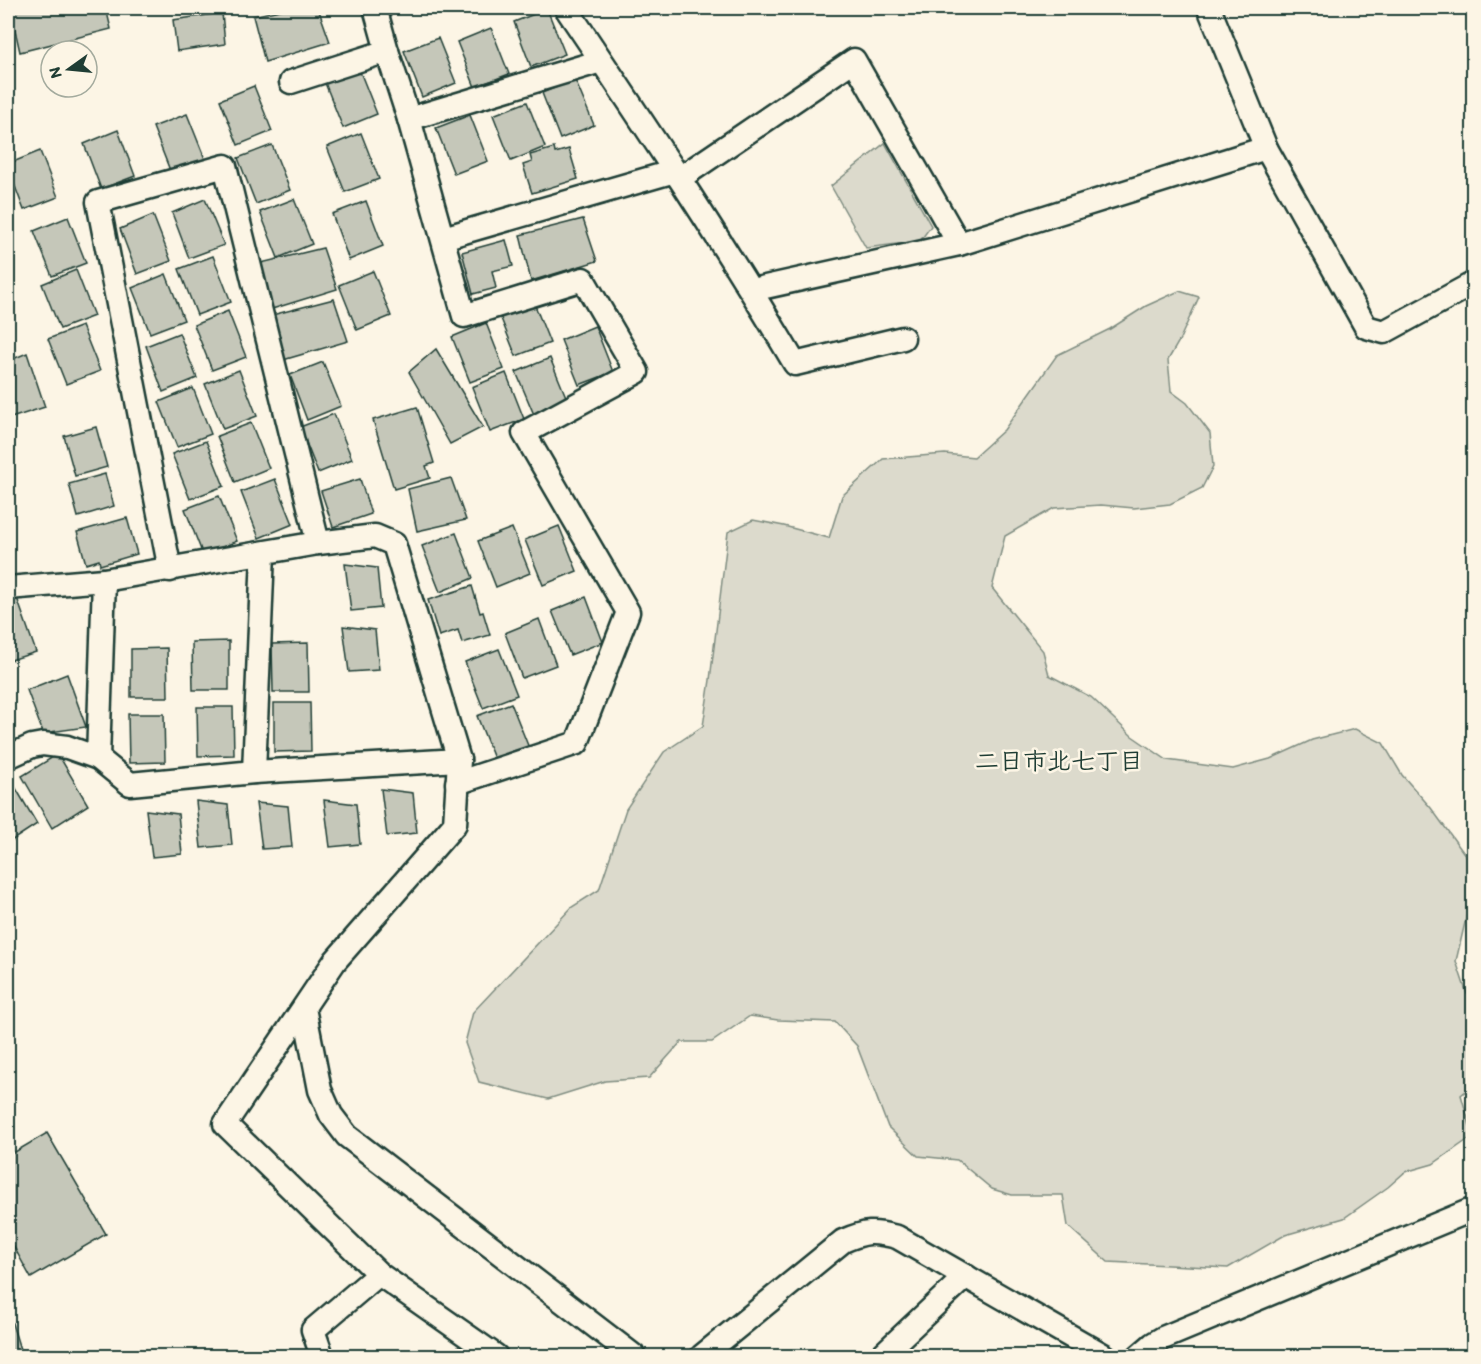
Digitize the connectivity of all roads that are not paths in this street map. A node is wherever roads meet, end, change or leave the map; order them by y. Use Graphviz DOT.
graph roads {
  1 [pos="375,8"];
  2 [pos="566,8"];
  3 [pos="1209,8"];
  4 [pos="387,51"];
  5 [pos="601,60"];
  6 [pos="291,82"];
  7 [pos="409,119"];
  8 [pos="1266,148"];
  9 [pos="677,175"];
  10 [pos="443,238"];
  11 [pos="959,244"];
  12 [pos="1473,283"];
  13 [pos="752,290"];
  14 [pos="903,338"];
  15 [pos="318,543"];
  16 [pos="263,553"];
  17 [pos="170,570"];
  18 [pos="104,580"];
  19 [pos="8,588"];
  20 [pos="8,757"];
  21 [pos="98,758"];
  22 [pos="459,760"];
  23 [pos="254,772"];
  24 [pos="457,783"];
  25 [pos="304,1008"];
  26 [pos="1473,1209"];
  27 [pos="379,1274"];
  28 [pos="966,1276"];
  29 [pos="322,1356"];
  30 [pos="496,1356"];
  31 [pos="634,1356"];
  32 [pos="702,1356"];
  33 [pos="881,1356"];
  34 [pos="1105,1356"];
  35 [pos="1139,1356"];
  1 -- 4 [label="street"];
  2 -- 5 [label="street"];
  3 -- 8 [label="street"];
  4 -- 6 [label="street"];
  4 -- 7 [label="street"];
  5 -- 7 [label="street"];
  5 -- 9 [label="street"];
  7 -- 10 [label="street"];
  8 -- 11 [label="street"];
  8 -- 12 [label="street"];
  9 -- 10 [label="street"];
  9 -- 11 [label="street"];
  9 -- 13 [label="street"];
  10 -- 24 [label="street"];
  11 -- 13 [label="street"];
  13 -- 14 [label="street"];
  15 -- 16 [label="street"];
  15 -- 17 [label="street"];
  15 -- 22 [label="street"];
  16 -- 17 [label="street"];
  16 -- 23 [label="street"];
  17 -- 18 [label="street"];
  18 -- 19 [label="street"];
  18 -- 21 [label="street"];
  20 -- 21 [label="street"];
  21 -- 23 [label="street"];
  22 -- 23 [label="street"];
  22 -- 24 [label="street"];
  24 -- 25 [label="street"];
  25 -- 27 [label="street"];
  25 -- 31 [label="street"];
  26 -- 35 [label="street"];
  27 -- 29 [label="street"];
  27 -- 30 [label="street"];
  28 -- 32 [label="street"];
  28 -- 33 [label="street"];
  28 -- 34 [label="street"];
}
